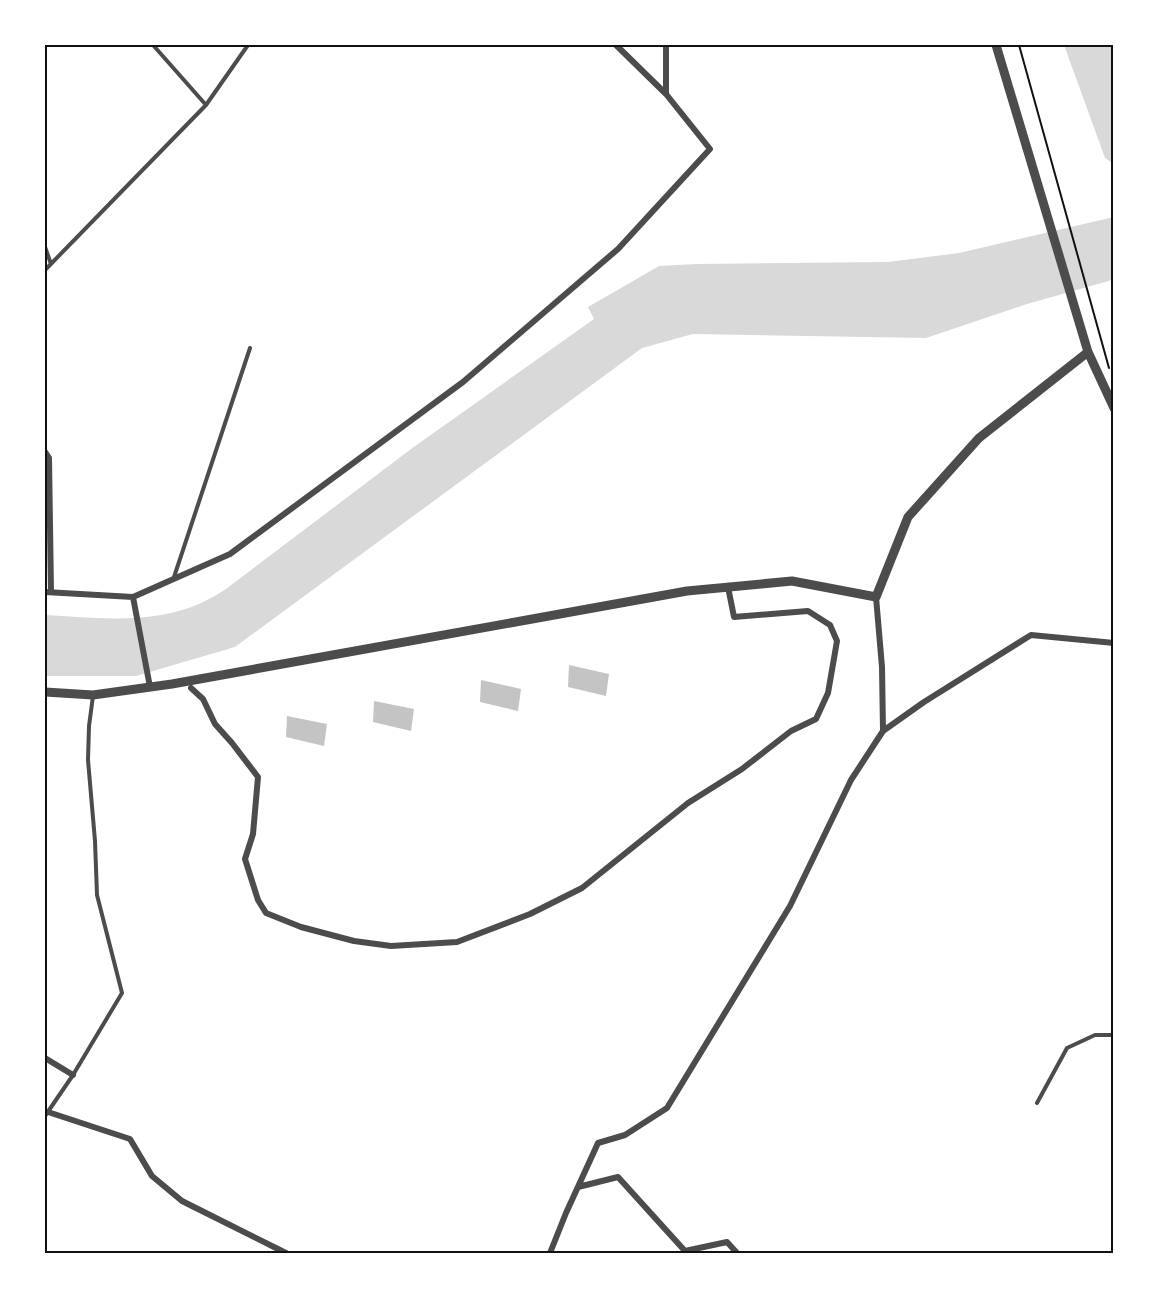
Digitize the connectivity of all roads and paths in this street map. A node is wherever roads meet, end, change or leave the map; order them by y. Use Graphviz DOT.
graph roads {
  1 [pos="153,45"];
  2 [pos="249,45"];
  3 [pos="616,45"];
  4 [pos="666,45"];
  5 [pos="996,45"];
  6 [pos="1019,45"];
  7 [pos="666,94"];
  8 [pos="206,105"];
  9 [pos="45,247"];
  10 [pos="51,264"];
  11 [pos="45,270"];
  12 [pos="250,348"];
  13 [pos="1088,352"];
  14 [pos="1110,374"];
  15 [pos="1114,408"];
  16 [pos="45,452"];
  17 [pos="173,581"];
  18 [pos="729,587"];
  19 [pos="48,592"];
  20 [pos="133,597"];
  21 [pos="876,597"];
  22 [pos="1114,643"];
  23 [pos="172,684"];
  24 [pos="150,687"];
  25 [pos="191,688"];
  26 [pos="45,692"];
  27 [pos="93,695"];
  28 [pos="883,731"];
  29 [pos="1114,1035"];
  30 [pos="45,1058"];
  31 [pos="73,1076"];
  32 [pos="1037,1103"];
  33 [pos="46,1114"];
  34 [pos="578,1186"];
  35 [pos="286,1253"];
  36 [pos="550,1253"];
  37 [pos="737,1253"];
  1 -- 8 [label="lane"];
  2 -- 8 [label="lane"];
  3 -- 7 [label="street"];
  4 -- 7 [label="street"];
  5 -- 13 [label="street"];
  6 -- 14 [label="path"];
  7 -- 17 [label="street"];
  8 -- 10 [label="lane"];
  9 -- 10 [label="lane"];
  10 -- 11 [label="lane"];
  12 -- 17 [label="lane"];
  13 -- 15 [label="street"];
  13 -- 21 [label="street"];
  16 -- 19 [label="street"];
  17 -- 20 [label="street"];
  18 -- 21 [label="street"];
  18 -- 23 [label="street"];
  18 -- 25 [label="street"];
  19 -- 20 [label="street"];
  20 -- 24 [label="street"];
  21 -- 28 [label="street"];
  22 -- 28 [label="street"];
  23 -- 24 [label="street"];
  23 -- 25 [label="lane"];
  24 -- 27 [label="street"];
  26 -- 27 [label="street"];
  27 -- 31 [label="lane"];
  28 -- 34 [label="street"];
  29 -- 32 [label="lane"];
  30 -- 31 [label="street"];
  31 -- 33 [label="lane"];
  33 -- 35 [label="street"];
  34 -- 36 [label="street"];
  34 -- 37 [label="street"];
}
